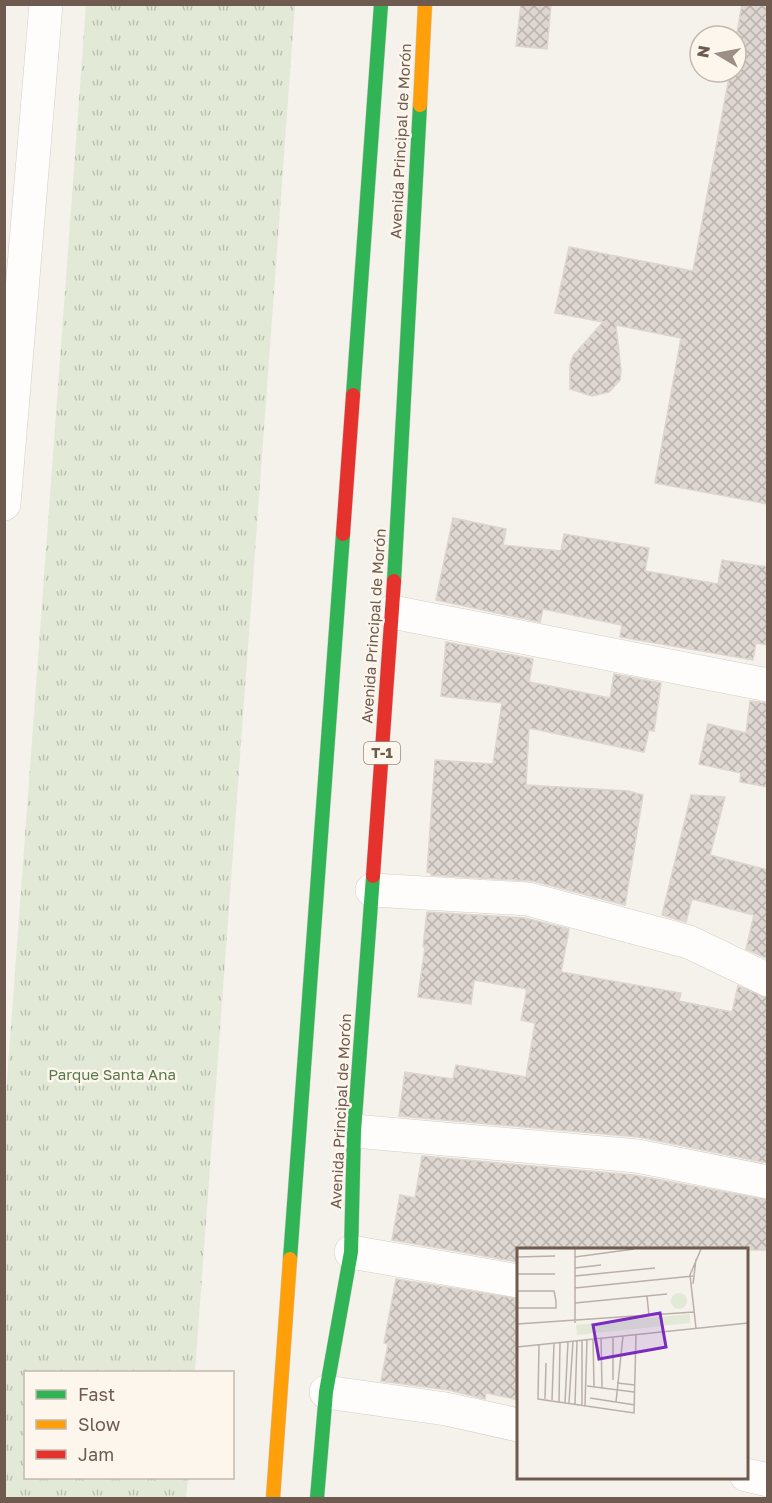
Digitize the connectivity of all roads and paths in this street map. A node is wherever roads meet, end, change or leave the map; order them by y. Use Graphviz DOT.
graph roads {
  1 [pos="46,4"];
  2 [pos="381,4"];
  3 [pos="425,4"];
  4 [pos="15,249"];
  5 [pos="4,504"];
  6 [pos="392,612"];
  7 [pos="768,685"];
  8 [pos="372,890"];
  9 [pos="768,980"];
  10 [pos="354,1131"];
  11 [pos="768,1182"];
  12 [pos="351,1252"];
  13 [pos="517,1281"];
  14 [pos="326,1392"];
  15 [pos="517,1425"];
  16 [pos="748,1475"];
  17 [pos="768,1480"];
  18 [pos="273,1498"];
  19 [pos="317,1498"];
  1 -- 4 [label="street"];
  2 -- 18 [label="main road, Avenida Principal de Morón"];
  3 -- 6 [label="main road, Avenida Principal de Morón / T-1"];
  4 -- 5 [label="street"];
  6 -- 7 [label="street"];
  6 -- 8 [label="main road, Avenida Principal de Morón / T-1"];
  8 -- 9 [label="street"];
  8 -- 10 [label="main road, Avenida Principal de Morón / T-1"];
  10 -- 11 [label="street"];
  10 -- 12 [label="main road, Avenida Principal de Morón / T-1"];
  12 -- 13 [label="street"];
  12 -- 14 [label="main road, Avenida Principal de Morón / T-1"];
  14 -- 15 [label="street"];
  14 -- 19 [label="main road, Avenida Principal de Morón / T-1"];
  16 -- 17 [label="street"];
}
